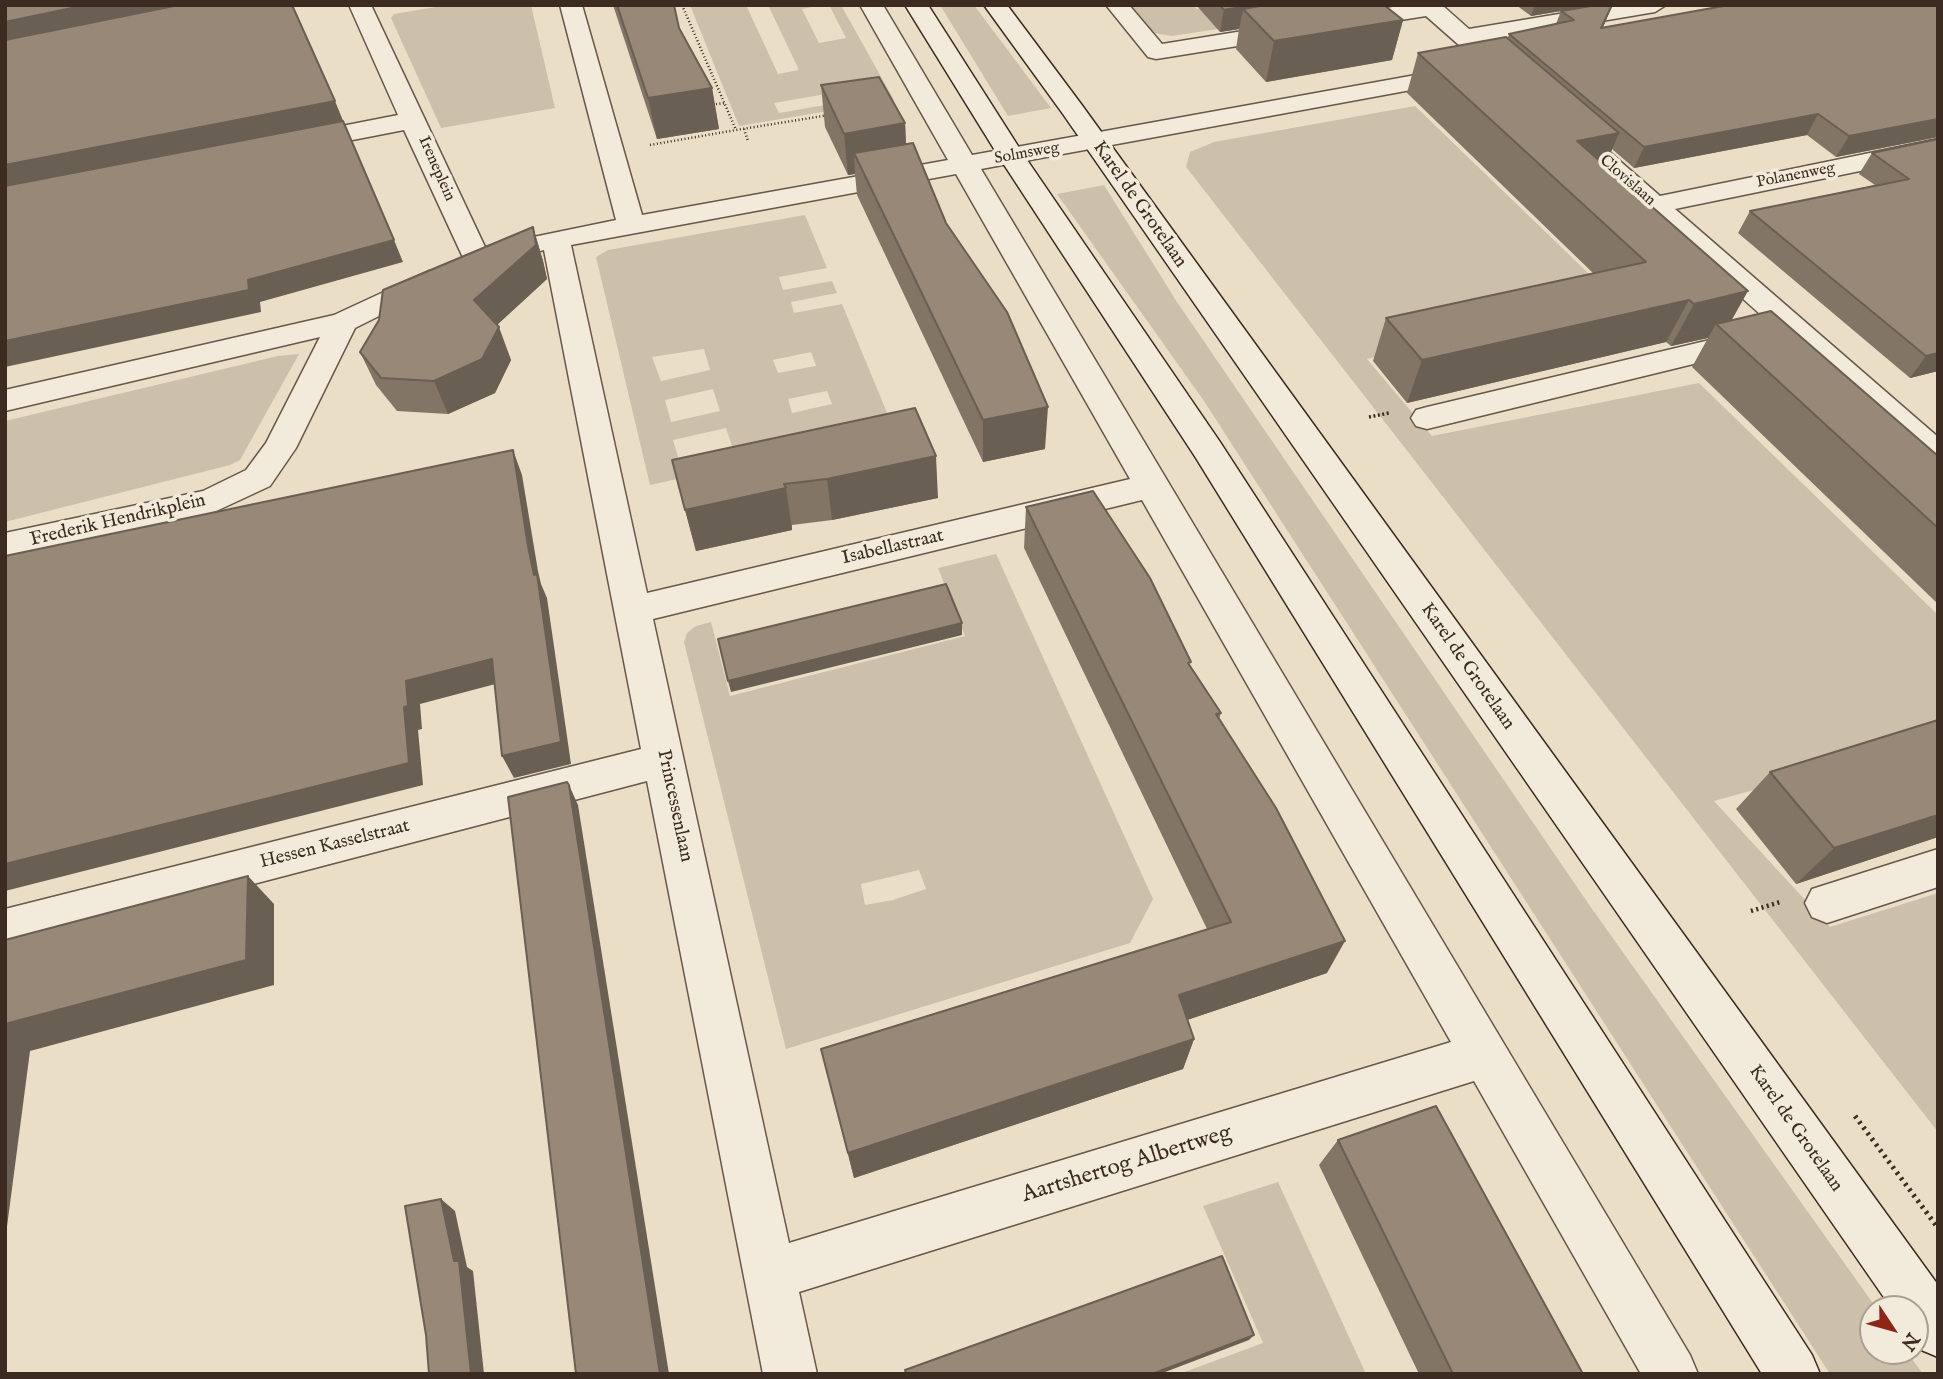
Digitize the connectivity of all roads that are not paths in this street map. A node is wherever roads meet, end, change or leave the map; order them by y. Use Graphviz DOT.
graph roads {
  1 [pos="571,5"];
  2 [pos="871,5"];
  3 [pos="916,5"];
  4 [pos="995,5"];
  5 [pos="1117,5"];
  6 [pos="1655,5"];
  7 [pos="369,6"];
  8 [pos="1430,6"];
  9 [pos="1465,37"];
  10 [pos="1498,67"];
  11 [pos="1529,94"];
  12 [pos="1550,113"];
  13 [pos="414,120"];
  14 [pos="1094,142"];
  15 [pos="278,147"];
  16 [pos="1938,147"];
  17 [pos="1012,157"];
  18 [pos="964,166"];
  19 [pos="1654,205"];
  20 [pos="631,225"];
  21 [pos="556,239"];
  22 [pos="476,258"];
  23 [pos="343,322"];
  24 [pos="1795,329"];
  25 [pos="5,401"];
  26 [pos="1427,418"];
  27 [pos="1931,442"];
  28 [pos="1153,486"];
  29 [pos="5,546"];
  30 [pos="633,610"];
  31 [pos="664,760"];
  32 [pos="1938,868"];
  33 [pos="1827,902"];
  34 [pos="5,929"];
  35 [pos="1483,1055"];
  36 [pos="770,1275"];
  37 [pos="1938,1330"];
  38 [pos="790,1374"];
  39 [pos="1671,1374"];
  40 [pos="1793,1374"];
  1 -- 20 [label="street"];
  2 -- 18 [label="street"];
  3 -- 17 [label="street"];
  4 -- 14 [label="street, Karel de Grotelaan"];
  5 -- 8 [label="street"];
  6 -- 9 [label="street"];
  7 -- 13 [label="street, Ireneplein"];
  8 -- 9 [label="street"];
  9 -- 10 [label="street"];
  10 -- 11 [label="street"];
  10 -- 14 [label="street, Solmsweg"];
  12 -- 19 [label="street, Clovislaan"];
  13 -- 15 [label="street"];
  13 -- 22 [label="street, Ireneplein"];
  14 -- 17 [label="street, Solmsweg"];
  14 -- 37 [label="street, Karel de Grotelaan"];
  16 -- 19 [label="street, Polanenweg"];
  17 -- 18 [label="street, Solmsweg"];
  17 -- 40 [label="street"];
  18 -- 20 [label="street, Solmsweg"];
  18 -- 28 [label="street"];
  19 -- 24 [label="street, Clovislaan"];
  20 -- 21 [label="street, Solmsweg"];
  21 -- 22 [label="street"];
  21 -- 30 [label="street, Princessenlaan"];
  22 -- 23 [label="street"];
  23 -- 25 [label="street"];
  23 -- 29 [label="street, Frederik Hendrikplein"];
  24 -- 26 [label="street"];
  24 -- 27 [label="street, Clovislaan"];
  28 -- 30 [label="street, Isabellastraat"];
  28 -- 35 [label="street"];
  30 -- 31 [label="street, Princessenlaan"];
  31 -- 34 [label="street, Hessen Kasselstraat"];
  31 -- 36 [label="street, Princessenlaan"];
  32 -- 33 [label="street"];
  35 -- 36 [label="street, Aartshertog Albertweg"];
  35 -- 39 [label="street"];
  36 -- 38 [label="street, Princessenlaan"];
}
